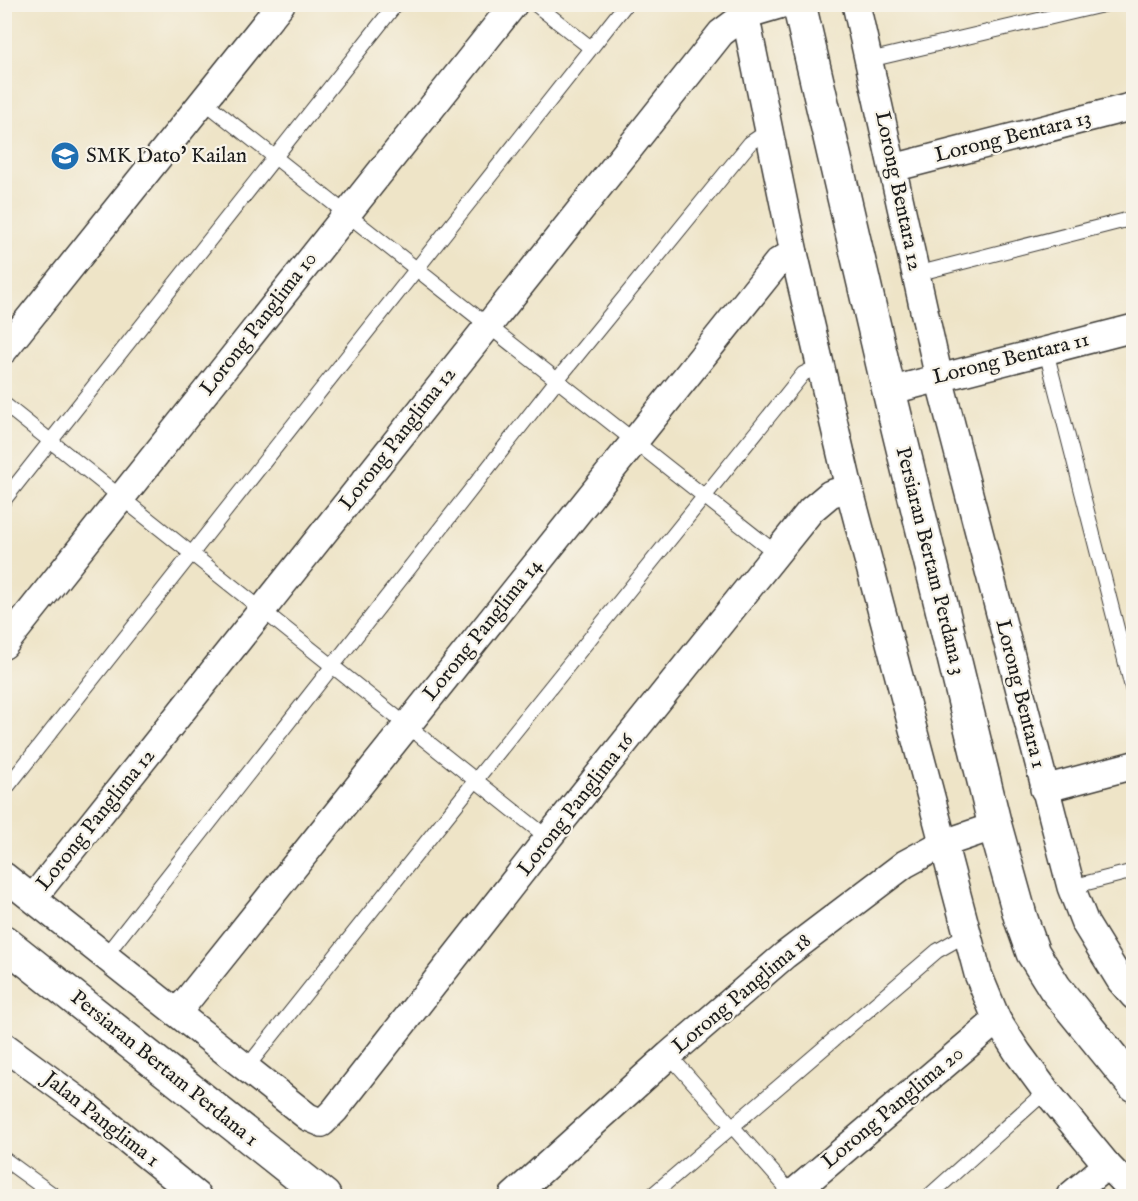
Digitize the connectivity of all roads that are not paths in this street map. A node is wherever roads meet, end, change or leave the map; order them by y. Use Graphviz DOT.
graph roads {
  1 [pos="281,4"];
  2 [pos="396,4"];
  3 [pos="514,4"];
  4 [pos="535,4"];
  5 [pos="626,4"];
  6 [pos="782,4"];
  7 [pos="799,4"];
  8 [pos="856,4"];
  9 [pos="1107,4"];
  10 [pos="744,10"];
  11 [pos="591,48"];
  12 [pos="869,60"];
  13 [pos="205,102"];
  14 [pos="1134,106"];
  15 [pos="768,131"];
  16 [pos="276,157"];
  17 [pos="892,168"];
  18 [pos="347,214"];
  19 [pos="1134,218"];
  20 [pos="794,253"];
  21 [pos="417,269"];
  22 [pos="916,274"];
  23 [pos="488,326"];
  24 [pos="1134,328"];
  25 [pos="4,350"];
  26 [pos="1046,351"];
  27 [pos="821,365"];
  28 [pos="939,378"];
  29 [pos="557,380"];
  30 [pos="888,391"];
  31 [pos="4,404"];
  32 [pos="51,441"];
  33 [pos="634,441"];
  34 [pos="849,488"];
  35 [pos="121,497"];
  36 [pos="705,497"];
  37 [pos="4,500"];
  38 [pos="776,553"];
  39 [pos="191,554"];
  40 [pos="262,610"];
  41 [pos="4,645"];
  42 [pos="332,666"];
  43 [pos="1134,695"];
  44 [pos="406,726"];
  45 [pos="1134,765"];
  46 [pos="475,781"];
  47 [pos="1044,789"];
  48 [pos="4,791"];
  49 [pos="995,826"];
  50 [pos="548,838"];
  51 [pos="942,844"];
  52 [pos="1134,871"];
  53 [pos="4,876"];
  54 [pos="1071,887"];
  55 [pos="33,898"];
  56 [pos="967,934"];
  57 [pos="4,942"];
  58 [pos="105,956"];
  59 [pos="1129,984"];
  60 [pos="177,1013"];
  61 [pos="997,1020"];
  62 [pos="4,1046"];
  63 [pos="669,1055"];
  64 [pos="247,1067"];
  65 [pos="1134,1084"];
  66 [pos="1046,1091"];
  67 [pos="732,1127"];
  68 [pos="4,1159"];
  69 [pos="1107,1165"];
  70 [pos="1134,1193"];
  71 [pos="792,1196"];
  72 [pos="54,1197"];
  73 [pos="197,1197"];
  74 [pos="324,1197"];
  75 [pos="513,1197"];
  76 [pos="651,1197"];
  77 [pos="928,1197"];
  78 [pos="1070,1197"];
  1 -- 13 [label="street"];
  2 -- 16 [label="lane"];
  3 -- 18 [label="street, Lorong Panglima 10"];
  4 -- 11 [label="lane"];
  5 -- 11 [label="lane"];
  6 -- 10 [label="street, Lorong Panglima 12"];
  7 -- 30 [label="street, Persiaran Bertam Perdana 3"];
  8 -- 12 [label="street, Lorong Bentara 12"];
  9 -- 12 [label="lane"];
  10 -- 15 [label="street"];
  10 -- 23 [label="street, Lorong Panglima 12"];
  11 -- 21 [label="lane"];
  12 -- 17 [label="street, Lorong Bentara 12"];
  13 -- 16 [label="lane"];
  13 -- 25 [label="street"];
  14 -- 17 [label="street, Lorong Bentara 13"];
  15 -- 20 [label="street"];
  15 -- 29 [label="lane"];
  16 -- 18 [label="lane"];
  16 -- 32 [label="lane"];
  17 -- 22 [label="street, Lorong Bentara 12"];
  18 -- 21 [label="lane"];
  18 -- 35 [label="street, Lorong Panglima 10"];
  19 -- 22 [label="lane"];
  20 -- 27 [label="street"];
  20 -- 33 [label="street, Lorong Panglima 14"];
  21 -- 23 [label="lane"];
  21 -- 39 [label="lane"];
  22 -- 28 [label="street, Lorong Bentara 12"];
  23 -- 29 [label="lane"];
  23 -- 40 [label="street, Lorong Panglima 12"];
  24 -- 26 [label="street, Lorong Bentara 11"];
  26 -- 28 [label="street, Lorong Bentara 11"];
  26 -- 43 [label="lane"];
  27 -- 34 [label="street"];
  27 -- 36 [label="lane"];
  28 -- 30 [label="street, Lorong Bentara 11"];
  28 -- 47 [label="street, Lorong Bentara 1"];
  29 -- 33 [label="lane"];
  29 -- 42 [label="lane"];
  30 -- 49 [label="street, Persiaran Bertam Perdana 3"];
  31 -- 32 [label="lane"];
  32 -- 35 [label="lane"];
  32 -- 37 [label="lane"];
  33 -- 36 [label="lane"];
  33 -- 44 [label="street, Lorong Panglima 14"];
  34 -- 38 [label="street, Lorong Panglima 16"];
  34 -- 51 [label="street"];
  35 -- 39 [label="lane"];
  35 -- 41 [label="street, Lorong Panglima 10"];
  36 -- 38 [label="lane"];
  36 -- 46 [label="lane"];
  38 -- 50 [label="street, Lorong Panglima 16"];
  39 -- 40 [label="lane"];
  39 -- 48 [label="lane"];
  40 -- 42 [label="lane"];
  40 -- 55 [label="street, Lorong Panglima 12"];
  42 -- 44 [label="lane"];
  42 -- 58 [label="lane"];
  44 -- 46 [label="lane"];
  44 -- 60 [label="street, Lorong Panglima 14"];
  45 -- 47 [label="street"];
  46 -- 50 [label="lane"];
  46 -- 64 [label="lane"];
  47 -- 54 [label="street, Lorong Bentara 1"];
  49 -- 51 [label="street, Lorong Panglima 18"];
  49 -- 65 [label="street, Persiaran Bertam Perdana 3"];
  50 -- 64 [label="street, Lorong Panglima 16"];
  51 -- 56 [label="street"];
  51 -- 63 [label="street, Lorong Panglima 18"];
  52 -- 54 [label="lane"];
  53 -- 55 [label="street"];
  54 -- 59 [label="street, Lorong Bentara 1"];
  55 -- 58 [label="street"];
  56 -- 61 [label="street"];
  56 -- 67 [label="lane"];
  57 -- 74 [label="street, Persiaran Bertam Perdana 1"];
  58 -- 60 [label="street"];
  60 -- 64 [label="street"];
  61 -- 66 [label="street"];
  61 -- 71 [label="street, Lorong Panglima 20"];
  62 -- 73 [label="street, Jalan Panglima 1"];
  63 -- 67 [label="lane"];
  63 -- 75 [label="street, Lorong Panglima 18"];
  66 -- 69 [label="street"];
  66 -- 77 [label="lane"];
  67 -- 71 [label="lane"];
  67 -- 76 [label="lane"];
  68 -- 72 [label="lane"];
  69 -- 70 [label="street"];
  69 -- 78 [label="street"];
}
